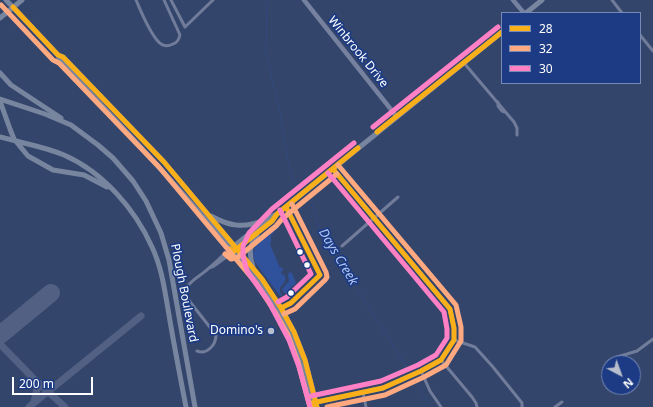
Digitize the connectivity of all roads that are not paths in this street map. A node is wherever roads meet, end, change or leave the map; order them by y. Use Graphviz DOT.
graph roads {
  1 [pos="6,0"];
  2 [pos="22,0"];
  3 [pos="136,0"];
  4 [pos="164,0"];
  5 [pos="171,0"];
  6 [pos="213,0"];
  7 [pos="304,0"];
  8 [pos="513,0"];
  9 [pos="542,0"];
  10 [pos="612,0"];
  11 [pos="13,7"];
  12 [pos="524,12"];
  13 [pos="526,12"];
  14 [pos="621,12"];
  15 [pos="0,18"];
  16 [pos="501,33"];
  17 [pos="641,36"];
  18 [pos="653,51"];
  19 [pos="58,55"];
  20 [pos="464,63"];
  21 [pos="0,73"];
  22 [pos="0,100"];
  23 [pos="397,117"];
  24 [pos="71,125"];
  25 [pos="517,135"];
  26 [pos="0,137"];
  27 [pos="332,169"];
  28 [pos="113,190"];
  29 [pos="398,197"];
  30 [pos="208,214"];
  31 [pos="277,214"];
  32 [pos="270,217"];
  33 [pos="373,218"];
  34 [pos="260,231"];
  35 [pos="342,246"];
  36 [pos="233,249"];
  37 [pos="254,270"];
  38 [pos="263,284"];
  39 [pos="653,339"];
  40 [pos="454,340"];
  41 [pos="197,351"];
  42 [pos="624,355"];
  43 [pos="441,360"];
  44 [pos="419,372"];
  45 [pos="363,393"];
  46 [pos="562,402"];
  47 [pos="314,405"];
  48 [pos="186,407"];
  49 [pos="194,407"];
  50 [pos="366,407"];
  51 [pos="441,407"];
  52 [pos="477,407"];
  53 [pos="522,407"];
  54 [pos="555,407"];
  1 -- 11 [label="main road"];
  2 -- 11 [label="main road"];
  3 -- 4 [label="street"];
  5 -- 6 [label="street"];
  7 -- 23 [label="street, Winbrook Drive"];
  8 -- 12 [label="street"];
  9 -- 13 [label="main road"];
  10 -- 14 [label="street"];
  11 -- 15 [label="main road"];
  11 -- 19 [label="main road"];
  16 -- 20 [label="main road"];
  17 -- 18 [label="street"];
  19 -- 30 [label="main road"];
  19 -- 36 [label="main road"];
  20 -- 23 [label="main road"];
  20 -- 25 [label="street"];
  21 -- 24 [label="main road"];
  22 -- 24 [label="main road, Plough Boulevard"];
  22 -- 28 [label="main road"];
  23 -- 27 [label="main road"];
  24 -- 49 [label="main road, Plough Boulevard"];
  26 -- 28 [label="main road, Plough Boulevard"];
  27 -- 31 [label="main road"];
  27 -- 33 [label="street"];
  28 -- 48 [label="main road, Plough Boulevard"];
  29 -- 33 [label="street"];
  30 -- 32 [label="main road"];
  30 -- 36 [label="main road"];
  31 -- 32 [label="main road"];
  31 -- 34 [label="main road"];
  32 -- 36 [label="main road"];
  33 -- 35 [label="street"];
  33 -- 40 [label="street"];
  34 -- 36 [label="main road"];
  34 -- 37 [label="main road"];
  36 -- 37 [label="main road"];
  36 -- 38 [label="main road"];
  36 -- 41 [label="street"];
  37 -- 38 [label="main road"];
  38 -- 47 [label="main road"];
  39 -- 42 [label="street"];
  40 -- 43 [label="street"];
  40 -- 53 [label="street"];
  43 -- 44 [label="street"];
  43 -- 52 [label="street"];
  44 -- 45 [label="street"];
  44 -- 51 [label="street"];
  45 -- 47 [label="street"];
  45 -- 50 [label="street"];
  46 -- 54 [label="street"];
}
